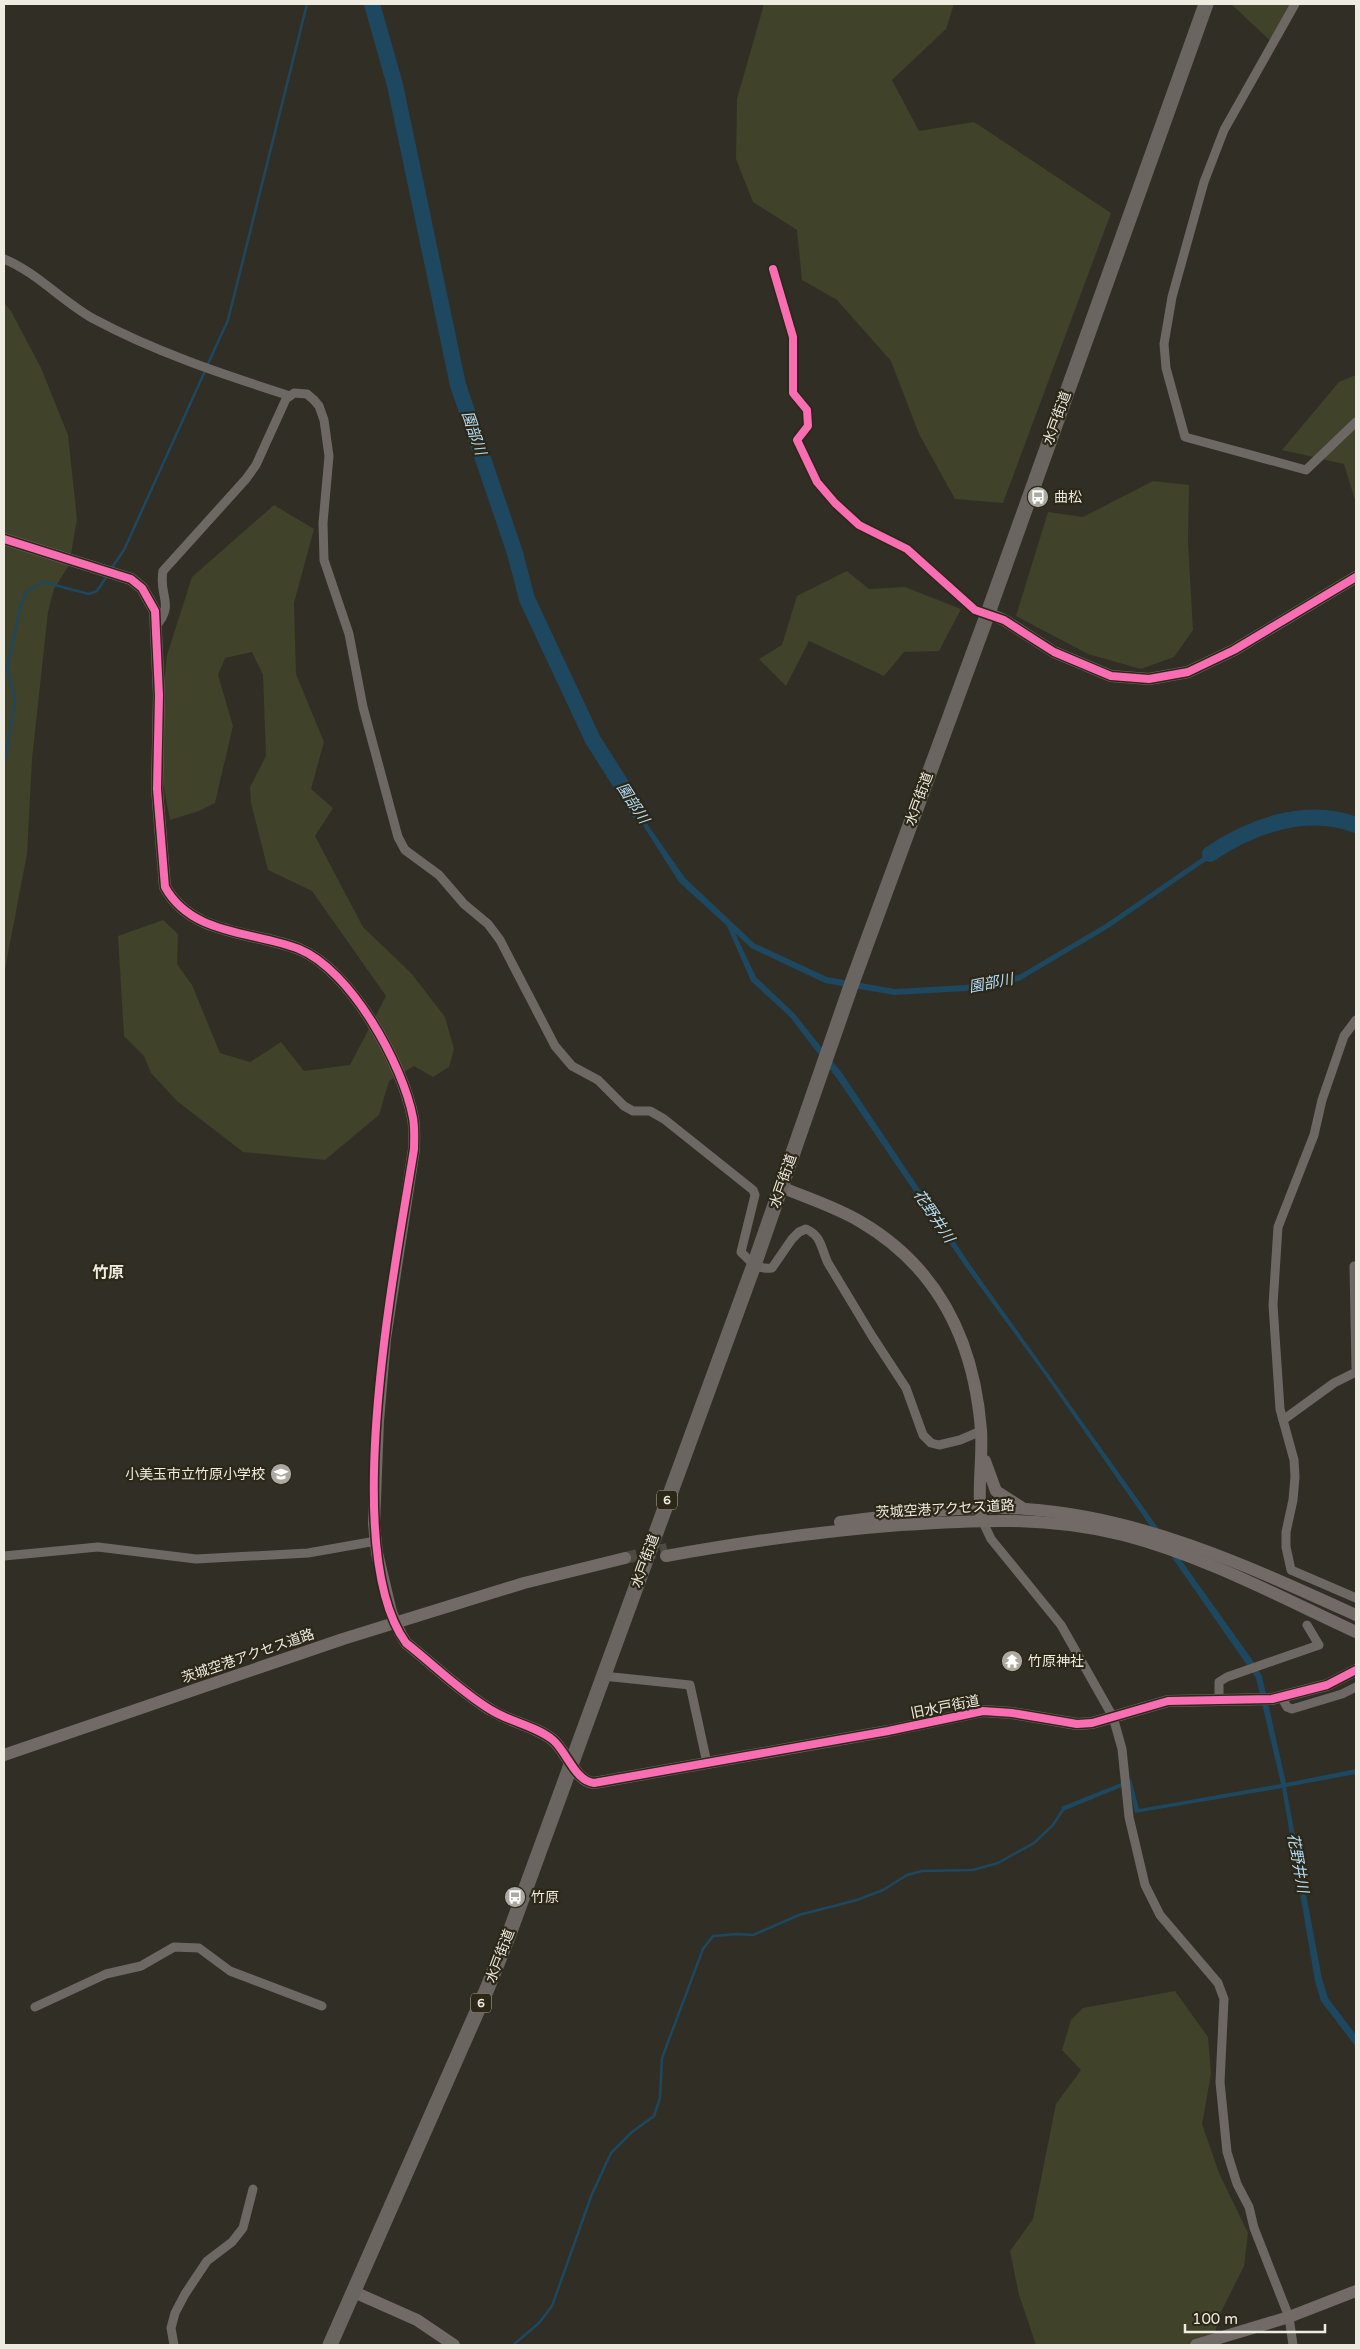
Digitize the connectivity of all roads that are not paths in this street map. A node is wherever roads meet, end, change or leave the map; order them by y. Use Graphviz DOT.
graph roads {
  1 [pos="1206,4"];
  2 [pos="1295,4"];
  3 [pos="4,259"];
  4 [pos="773,269"];
  5 [pos="290,396"];
  6 [pos="1356,422"];
  7 [pos="4,539"];
  8 [pos="1356,577"];
  9 [pos="988,613"];
  10 [pos="156,626"];
  11 [pos="1356,1020"];
  12 [pos="781,1187"];
  13 [pos="754,1265"];
  14 [pos="1354,1266"];
  15 [pos="1356,1368"];
  16 [pos="1356,1372"];
  17 [pos="1284,1420"];
  18 [pos="981,1431"];
  19 [pos="982,1449"];
  20 [pos="1024,1508"];
  21 [pos="981,1514"];
  22 [pos="376,1542"];
  23 [pos="666,1552"];
  24 [pos="4,1556"];
  25 [pos="625,1561"];
  26 [pos="1356,1598"];
  27 [pos="1356,1615"];
  28 [pos="1307,1625"];
  29 [pos="1356,1632"];
  30 [pos="1356,1670"];
  31 [pos="603,1676"];
  32 [pos="1356,1687"];
  33 [pos="1277,1698"];
  34 [pos="1219,1700"];
  35 [pos="1113,1717"];
  36 [pos="4,1755"];
  37 [pos="707,1763"];
  38 [pos="572,1764"];
  39 [pos="322,2006"];
  40 [pos="35,2007"];
  41 [pos="253,2189"];
  42 [pos="1356,2291"];
  43 [pos="354,2292"];
  44 [pos="1289,2317"];
  45 [pos="174,2345"];
  46 [pos="330,2345"];
  47 [pos="454,2345"];
  48 [pos="1196,2345"];
  49 [pos="1293,2345"];
  1 -- 9 [label="highway, 水戸街道 / 6"];
  2 -- 6 [label="street"];
  3 -- 5 [label="street"];
  4 -- 9 [label="street"];
  5 -- 10 [label="street"];
  5 -- 13 [label="street"];
  7 -- 10 [label="street"];
  8 -- 9 [label="street"];
  9 -- 12 [label="highway, 水戸街道 / 6"];
  10 -- 22 [label="street"];
  11 -- 17 [label="street"];
  12 -- 13 [label="highway, 水戸街道 / 6"];
  12 -- 18 [label="street"];
  13 -- 18 [label="street"];
  13 -- 31 [label="highway, 水戸街道 / 6"];
  14 -- 15 [label="street"];
  16 -- 17 [label="street"];
  17 -- 26 [label="street"];
  18 -- 19 [label="street"];
  19 -- 20 [label="street"];
  19 -- 21 [label="street"];
  20 -- 21 [label="street, 茨城空港アクセス道路"];
  20 -- 27 [label="street, 茨城空港アクセス道路"];
  21 -- 23 [label="street, 茨城空港アクセス道路"];
  21 -- 29 [label="street, 茨城空港アクセス道路"];
  21 -- 35 [label="street"];
  22 -- 24 [label="street"];
  22 -- 38 [label="street, 旧水戸街道, bridge"];
  25 -- 36 [label="street, 茨城空港アクセス道路"];
  28 -- 34 [label="street"];
  30 -- 33 [label="street, 旧水戸街道"];
  31 -- 37 [label="street"];
  31 -- 38 [label="highway, 水戸街道 / 6"];
  32 -- 33 [label="street"];
  33 -- 34 [label="street, 旧水戸街道"];
  34 -- 35 [label="street, 旧水戸街道"];
  35 -- 37 [label="street, 旧水戸街道"];
  35 -- 44 [label="street"];
  37 -- 38 [label="street, 旧水戸街道"];
  38 -- 43 [label="highway, 水戸街道 / 6"];
  39 -- 40 [label="street"];
  41 -- 45 [label="street"];
  42 -- 44 [label="street"];
  43 -- 46 [label="highway, 水戸街道 / 6"];
  43 -- 47 [label="street"];
  44 -- 48 [label="street"];
  44 -- 49 [label="street"];
}
